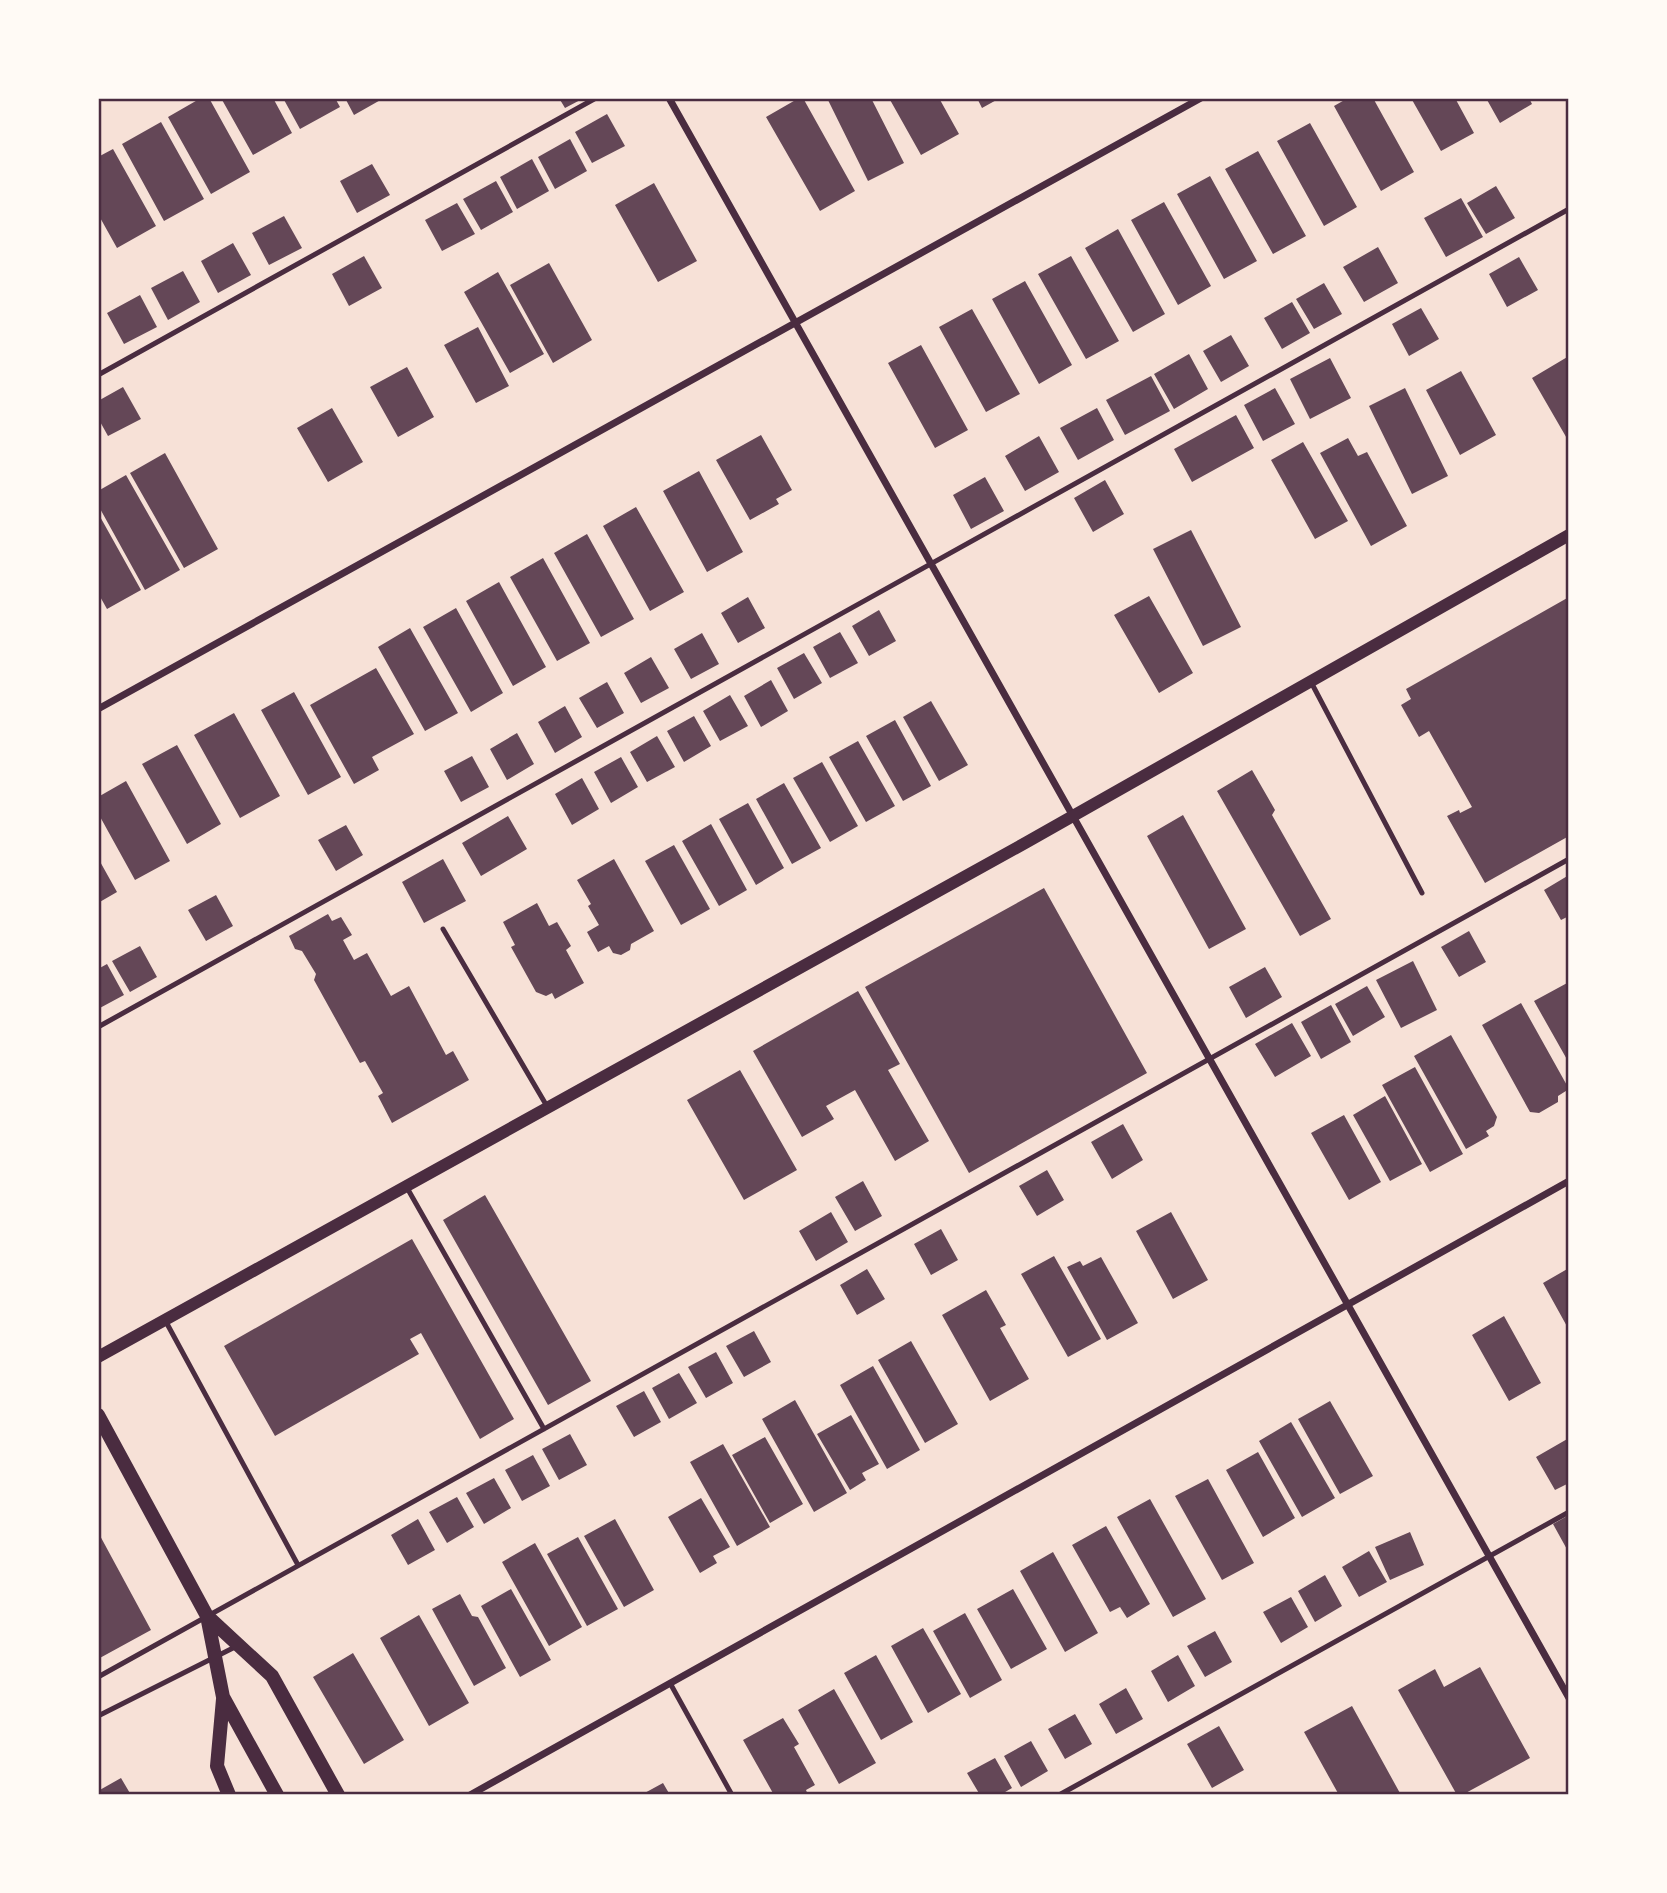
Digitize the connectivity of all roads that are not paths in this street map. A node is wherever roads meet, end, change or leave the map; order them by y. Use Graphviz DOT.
graph roads {
  1 [pos="596,98"];
  2 [pos="669,98"];
  3 [pos="1201,98"];
  4 [pos="1569,209"];
  5 [pos="795,323"];
  6 [pos="98,375"];
  7 [pos="1569,535"];
  8 [pos="931,564"];
  9 [pos="1311,682"];
  10 [pos="98,709"];
  11 [pos="1073,817"];
  12 [pos="1569,859"];
  13 [pos="1422,893"];
  14 [pos="443,929"];
  15 [pos="98,1027"];
  16 [pos="1209,1059"];
  17 [pos="548,1108"];
  18 [pos="1569,1181"];
  19 [pos="406,1186"];
  20 [pos="1347,1304"];
  21 [pos="165,1320"];
  22 [pos="98,1357"];
  23 [pos="98,1415"];
  24 [pos="544,1429"];
  25 [pos="1569,1513"];
  26 [pos="1489,1557"];
  27 [pos="299,1566"];
  28 [pos="207,1616"];
  29 [pos="238,1645"];
  30 [pos="215,1657"];
  31 [pos="98,1677"];
  32 [pos="670,1683"];
  33 [pos="223,1697"];
  34 [pos="1569,1698"];
  35 [pos="98,1716"];
  36 [pos="229,1795"];
  37 [pos="277,1795"];
  38 [pos="338,1795"];
  39 [pos="470,1795"];
  40 [pos="732,1795"];
  41 [pos="1059,1795"];
  1 -- 6 [label="lane"];
  2 -- 5 [label="street"];
  3 -- 5 [label="street"];
  4 -- 8 [label="lane"];
  5 -- 8 [label="street"];
  5 -- 10 [label="street"];
  7 -- 9 [label="street"];
  8 -- 11 [label="street"];
  8 -- 15 [label="lane"];
  9 -- 11 [label="street"];
  9 -- 13 [label="lane"];
  11 -- 16 [label="street"];
  11 -- 17 [label="street"];
  12 -- 16 [label="lane"];
  14 -- 17 [label="lane"];
  16 -- 20 [label="street"];
  16 -- 24 [label="lane"];
  17 -- 19 [label="street"];
  18 -- 20 [label="street"];
  19 -- 21 [label="street"];
  19 -- 24 [label="lane"];
  20 -- 26 [label="street"];
  20 -- 32 [label="street"];
  21 -- 22 [label="street"];
  21 -- 27 [label="lane"];
  23 -- 28 [label="main road"];
  24 -- 27 [label="lane"];
  25 -- 26 [label="lane"];
  26 -- 34 [label="street"];
  26 -- 41 [label="lane"];
  27 -- 28 [label="lane"];
  28 -- 29 [label="main road"];
  28 -- 30 [label="main road"];
  28 -- 31 [label="lane"];
  29 -- 30 [label="lane"];
  29 -- 38 [label="main road"];
  30 -- 33 [label="main road"];
  30 -- 35 [label="lane"];
  32 -- 39 [label="street"];
  32 -- 40 [label="lane"];
  33 -- 36 [label="main road"];
  33 -- 37 [label="main road"];
}
